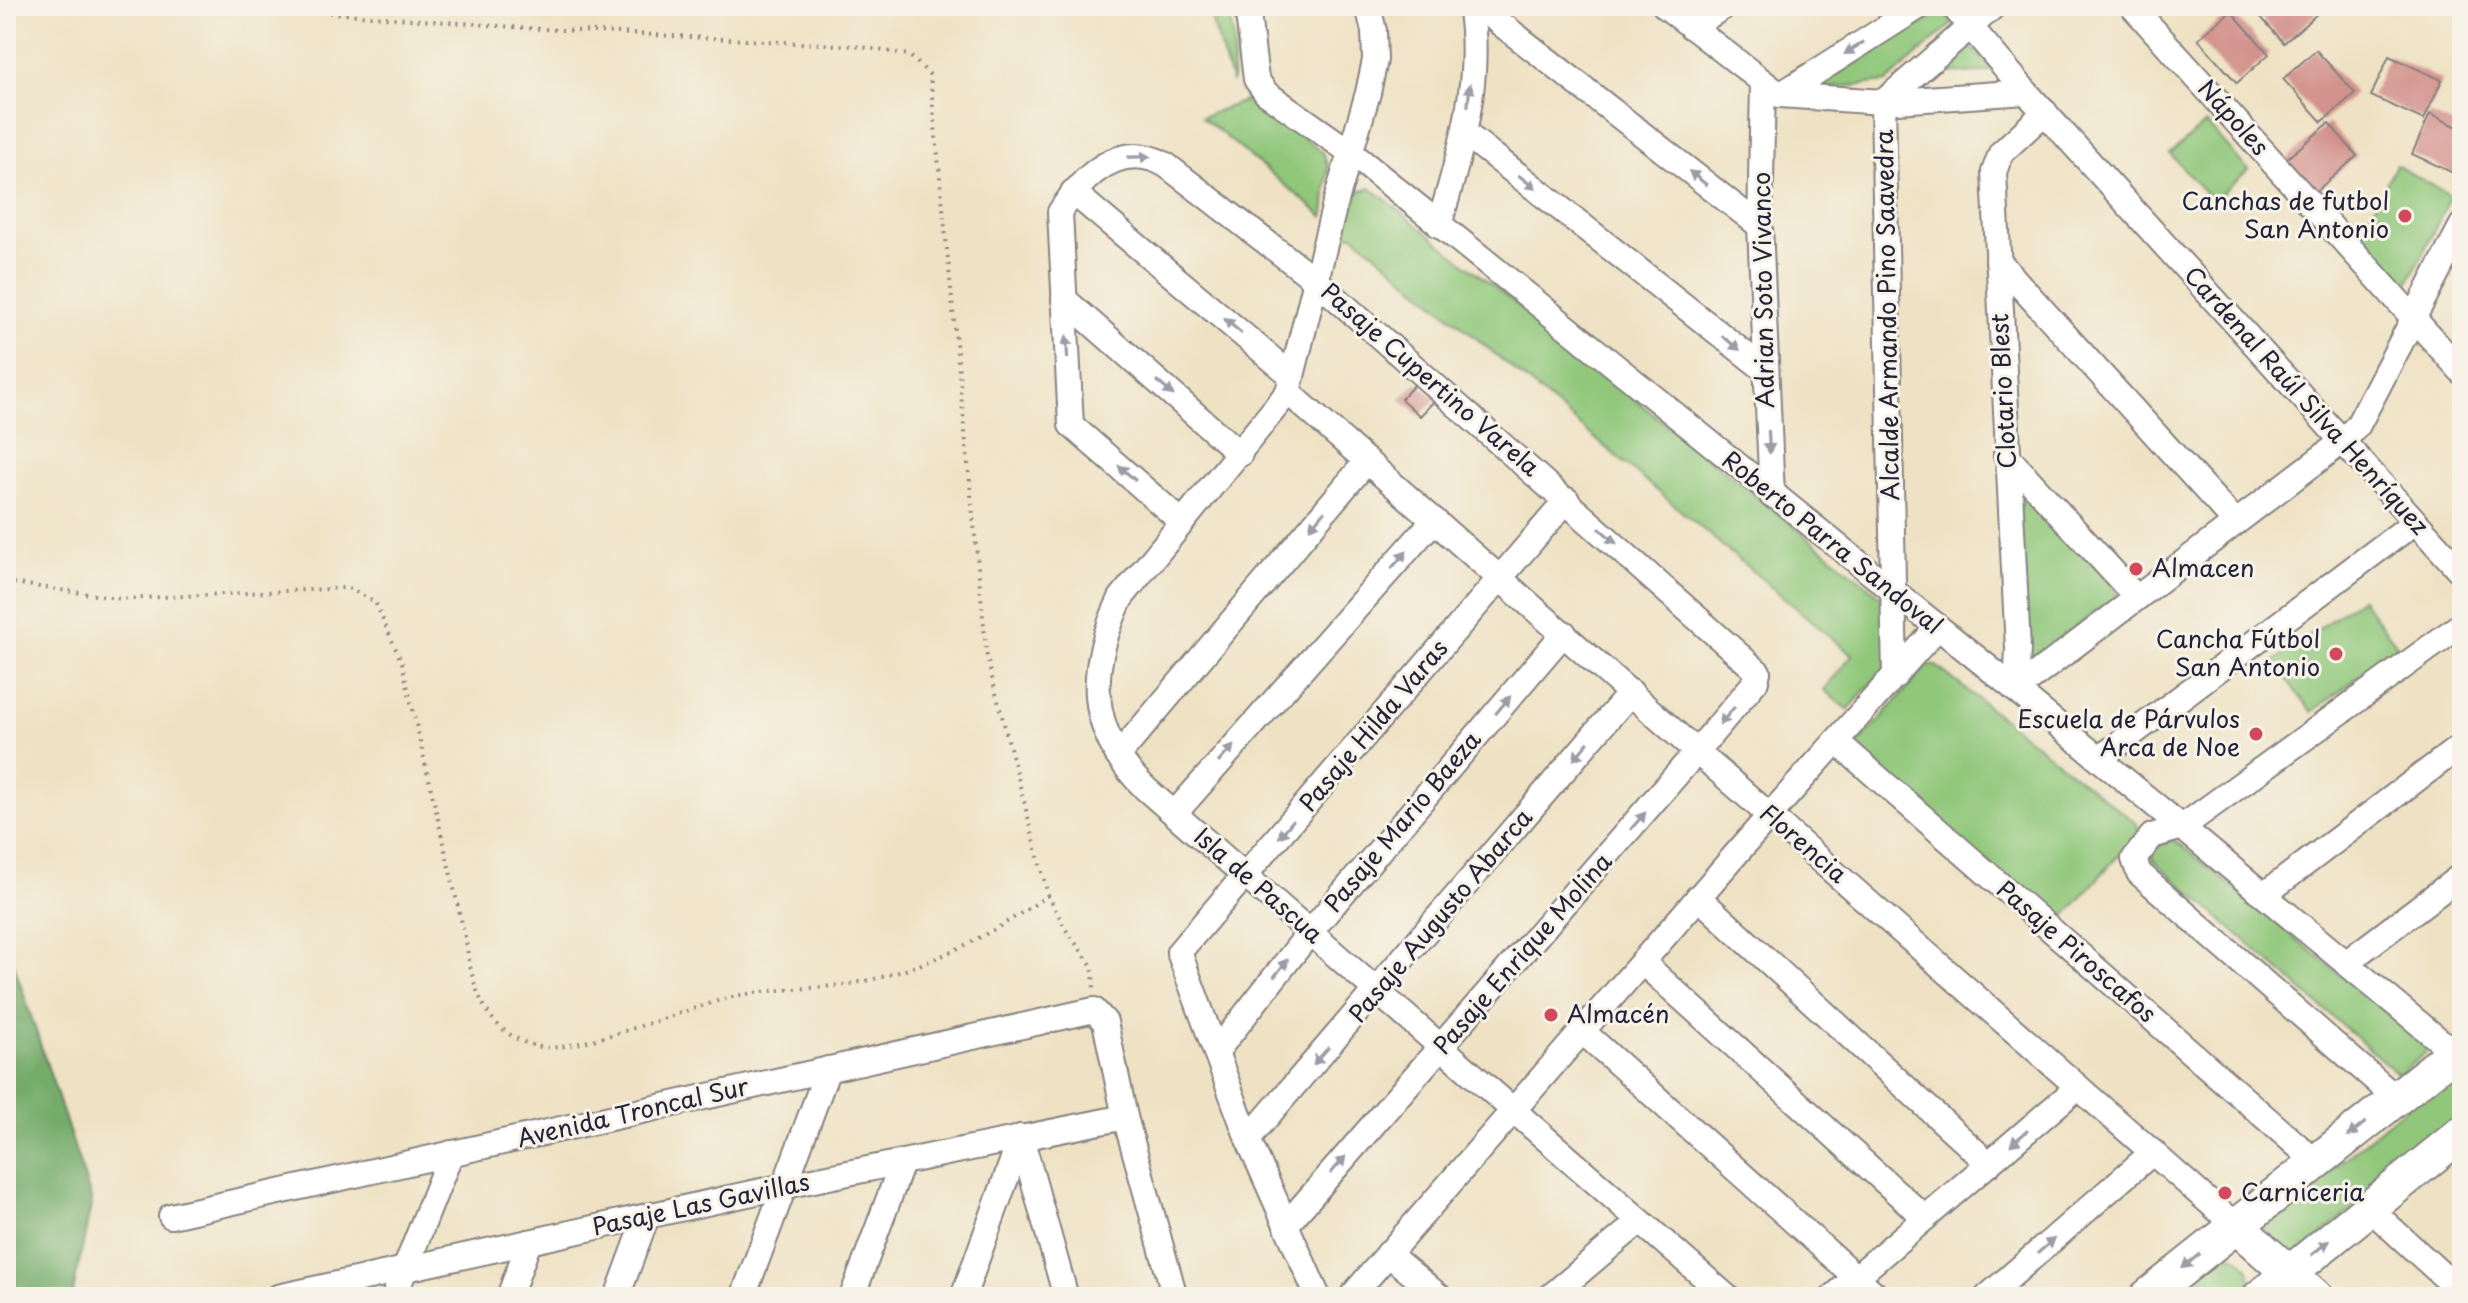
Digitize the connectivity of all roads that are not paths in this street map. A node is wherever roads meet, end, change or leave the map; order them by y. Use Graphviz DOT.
graph roads {
  1 [pos="1247,6"];
  2 [pos="1368,6"];
  3 [pos="1470,6"];
  4 [pos="1478,6"];
  5 [pos="1665,6"];
  6 [pos="1725,6"];
  7 [pos="1920,6"];
  8 [pos="1953,6"];
  9 [pos="1994,6"];
  10 [pos="2132,6"];
  11 [pos="1970,26"];
  12 [pos="1691,27"];
  13 [pos="1771,90"];
  14 [pos="2026,92"];
  15 [pos="1883,102"];
  16 [pos="2045,112"];
  17 [pos="1466,134"];
  18 [pos="1350,152"];
  19 [pos="1073,192"];
  20 [pos="1439,225"];
  21 [pos="2462,225"];
  22 [pos="1760,226"];
  23 [pos="1998,261"];
  24 [pos="1318,282"];
  25 [pos="1064,299"];
  26 [pos="2413,318"];
  27 [pos="1764,369"];
  28 [pos="2462,372"];
  29 [pos="1290,384"];
  30 [pos="2343,441"];
  31 [pos="1240,454"];
  32 [pos="2006,455"];
  33 [pos="1367,461"];
  34 [pos="1772,496"];
  35 [pos="1567,500"];
  36 [pos="1434,520"];
  37 [pos="1182,522"];
  38 [pos="2235,522"];
  39 [pos="2415,522"];
  40 [pos="2462,573"];
  41 [pos="1500,578"];
  42 [pos="1895,595"];
  43 [pos="2137,598"];
  44 [pos="2462,624"];
  45 [pos="1937,628"];
  46 [pos="1564,633"];
  47 [pos="1895,676"];
  48 [pos="1756,681"];
  49 [pos="2016,690"];
  50 [pos="1631,692"];
  51 [pos="1836,741"];
  52 [pos="2462,745"];
  53 [pos="1698,750"];
  54 [pos="1118,756"];
  55 [pos="2100,758"];
  56 [pos="1175,813"];
  57 [pos="1770,815"];
  58 [pos="2182,827"];
  59 [pos="2462,875"];
  60 [pos="1246,876"];
  61 [pos="2265,894"];
  62 [pos="1698,897"];
  63 [pos="1310,932"];
  64 [pos="1642,962"];
  65 [pos="2347,962"];
  66 [pos="1378,991"];
  67 [pos="1582,1031"];
  68 [pos="1442,1048"];
  69 [pos="1216,1052"];
  70 [pos="2460,1052"];
  71 [pos="828,1069"];
  72 [pos="2078,1087"];
  73 [pos="2396,1098"];
  74 [pos="1514,1110"];
  75 [pos="1125,1117"];
  76 [pos="2462,1133"];
  77 [pos="1021,1137"];
  78 [pos="1248,1139"];
  79 [pos="2153,1152"];
  80 [pos="451,1153"];
  81 [pos="2316,1162"];
  82 [pos="902,1163"];
  83 [pos="1989,1164"];
  84 [pos="784,1186"];
  85 [pos="2369,1208"];
  86 [pos="171,1216"];
  87 [pos="647,1216"];
  88 [pos="1925,1218"];
  89 [pos="1640,1221"];
  90 [pos="1287,1224"];
  91 [pos="2235,1225"];
  92 [pos="529,1242"];
  93 [pos="1388,1254"];
  94 [pos="404,1269"];
  95 [pos="2289,1273"];
  96 [pos="1855,1278"];
  97 [pos="1711,1292"];
  98 [pos="2462,1293"];
  99 [pos="278,1297"];
  100 [pos="394,1297"];
  101 [pos="509,1297"];
  102 [pos="617,1297"];
  103 [pos="743,1297"];
  104 [pos="852,1297"];
  105 [pos="963,1297"];
  106 [pos="1066,1297"];
  107 [pos="1175,1297"];
  108 [pos="1318,1297"];
  109 [pos="1351,1297"];
  110 [pos="1440,1297"];
  111 [pos="1550,1297"];
  112 [pos="1833,1297"];
  113 [pos="1878,1297"];
  114 [pos="1987,1297"];
  115 [pos="2147,1297"];
  116 [pos="2260,1297"];
  117 [pos="2316,1297"];
  1 -- 18 [label="street, Roberto Parra Sandoval"];
  2 -- 18 [label="street"];
  17 -- 3 [label="street, one-way"];
  22 -- 4 [label="street, one-way"];
  5 -- 12 [label="street"];
  6 -- 12 [label="street"];
  7 -- 13 [label="street, one-way"];
  8 -- 11 [label="street, Cardenal Raúl Silva Henríquez"];
  9 -- 11 [label="street, Alcalde Armando Pino Saavedra"];
  10 -- 26 [label="street, Nápoles"];
  11 -- 14 [label="street, Cardenal Raúl Silva Henríquez"];
  11 -- 15 [label="street, Alcalde Armando Pino Saavedra"];
  12 -- 13 [label="street"];
  13 -- 15 [label="street"];
  13 -- 22 [label="street, Adrian Soto Vivanco"];
  14 -- 15 [label="street"];
  14 -- 16 [label="street, Cardenal Raúl Silva Henríquez"];
  15 -- 42 [label="street, Alcalde Armando Pino Saavedra"];
  16 -- 23 [label="street, Clotario Blest"];
  16 -- 30 [label="street, Cardenal Raúl Silva Henríquez"];
  17 -- 20 [label="street"];
  17 -- 27 [label="street, one-way"];
  18 -- 20 [label="street, Roberto Parra Sandoval"];
  18 -- 24 [label="street"];
  19 -- 24 [label="street, Pasaje Cupertino Varela, one-way"];
  19 -- 25 [label="street"];
  29 -- 19 [label="street, Florencia, one-way"];
  20 -- 34 [label="street, Roberto Parra Sandoval"];
  21 -- 26 [label="street"];
  22 -- 27 [label="street, Adrian Soto Vivanco"];
  23 -- 32 [label="street, Clotario Blest"];
  23 -- 38 [label="street"];
  24 -- 29 [label="street"];
  24 -- 35 [label="street, Pasaje Cupertino Varela"];
  25 -- 31 [label="street, one-way"];
  37 -- 25 [label="street, one-way"];
  26 -- 28 [label="street, Nápoles"];
  26 -- 30 [label="street"];
  27 -- 34 [label="street, Adrian Soto Vivanco, one-way"];
  29 -- 31 [label="street, Isla de Pascua"];
  29 -- 33 [label="street, Florencia"];
  30 -- 38 [label="street"];
  30 -- 39 [label="street, Cardenal Raúl Silva Henríquez"];
  31 -- 37 [label="street, Isla de Pascua"];
  32 -- 43 [label="street"];
  32 -- 49 [label="street, Clotario Blest"];
  33 -- 36 [label="street, Florencia"];
  33 -- 54 [label="street, one-way"];
  34 -- 42 [label="street, Roberto Parra Sandoval"];
  35 -- 41 [label="street, Pasaje Hilda Varas"];
  35 -- 48 [label="street, Pasaje Cupertino Varela, one-way"];
  36 -- 41 [label="street, Florencia"];
  56 -- 36 [label="street, one-way"];
  37 -- 54 [label="street, Isla de Pascua"];
  38 -- 43 [label="street"];
  39 -- 40 [label="street, Cardenal Raúl Silva Henríquez"];
  39 -- 55 [label="street"];
  41 -- 46 [label="street, Florencia"];
  41 -- 60 [label="street, Pasaje Hilda Varas, one-way"];
  42 -- 45 [label="street, Roberto Parra Sandoval"];
  42 -- 47 [label="street, Alcalde Armando Pino Saavedra"];
  43 -- 49 [label="street"];
  44 -- 58 [label="street"];
  45 -- 47 [label="street"];
  45 -- 49 [label="street, Roberto Parra Sandoval"];
  46 -- 50 [label="street, Florencia"];
  63 -- 46 [label="street, Pasaje Mario Baeza, one-way"];
  47 -- 51 [label="street"];
  48 -- 53 [label="street, Pasaje Enrique Molina, one-way"];
  49 -- 55 [label="street, Roberto Parra Sandoval"];
  50 -- 53 [label="street, Florencia"];
  50 -- 66 [label="street, Pasaje Augusto Abarca, one-way"];
  51 -- 57 [label="street"];
  51 -- 81 [label="street, Pasaje Piroscafos"];
  52 -- 61 [label="street"];
  53 -- 57 [label="street, Florencia"];
  68 -- 53 [label="street, Pasaje Enrique Molina, one-way"];
  54 -- 56 [label="street, Isla de Pascua"];
  55 -- 58 [label="street, Roberto Parra Sandoval"];
  56 -- 60 [label="street, Isla de Pascua"];
  57 -- 62 [label="street"];
  57 -- 72 [label="street, Florencia"];
  58 -- 61 [label="street, Roberto Parra Sandoval"];
  58 -- 73 [label="street"];
  59 -- 65 [label="street"];
  60 -- 63 [label="street, Isla de Pascua"];
  60 -- 69 [label="street, Pasaje Hilda Varas"];
  61 -- 65 [label="street, Roberto Parra Sandoval"];
  62 -- 64 [label="street"];
  62 -- 83 [label="street"];
  63 -- 66 [label="street, Isla de Pascua"];
  69 -- 63 [label="street, Pasaje Mario Baeza, one-way"];
  64 -- 67 [label="street"];
  64 -- 88 [label="street"];
  65 -- 70 [label="street, Roberto Parra Sandoval"];
  66 -- 68 [label="street, Isla de Pascua"];
  66 -- 78 [label="street, Pasaje Augusto Abarca, one-way"];
  67 -- 74 [label="street"];
  67 -- 96 [label="street"];
  68 -- 74 [label="street, Isla de Pascua"];
  90 -- 68 [label="street, Pasaje Enrique Molina, one-way"];
  69 -- 78 [label="street"];
  70 -- 73 [label="street"];
  71 -- 75 [label="street, Avenida Troncal Sur"];
  71 -- 80 [label="street, Avenida Troncal Sur"];
  71 -- 84 [label="street"];
  72 -- 79 [label="street, Florencia"];
  72 -- 83 [label="street, one-way"];
  73 -- 81 [label="street, one-way"];
  74 -- 89 [label="street, Isla de Pascua"];
  74 -- 93 [label="street"];
  75 -- 77 [label="street, Pasaje Las Gavillas"];
  75 -- 107 [label="street"];
  76 -- 85 [label="street"];
  77 -- 82 [label="street, Pasaje Las Gavillas"];
  77 -- 105 [label="street"];
  77 -- 106 [label="street"];
  78 -- 90 [label="street"];
  79 -- 91 [label="street, Florencia"];
  114 -- 79 [label="street, one-way"];
  80 -- 86 [label="street, Avenida Troncal Sur"];
  80 -- 94 [label="street"];
  81 -- 91 [label="street"];
  82 -- 84 [label="street, Pasaje Las Gavillas"];
  82 -- 104 [label="street"];
  83 -- 88 [label="street"];
  84 -- 87 [label="street, Pasaje Las Gavillas"];
  84 -- 103 [label="street"];
  95 -- 85 [label="street, one-way"];
  85 -- 98 [label="street"];
  87 -- 92 [label="street, Pasaje Las Gavillas"];
  87 -- 102 [label="street"];
  88 -- 96 [label="street"];
  89 -- 97 [label="street, Isla de Pascua"];
  89 -- 111 [label="street"];
  90 -- 108 [label="street"];
  91 -- 95 [label="street, Florencia"];
  91 -- 115 [label="street, one-way"];
  92 -- 94 [label="street, Pasaje Las Gavillas"];
  92 -- 101 [label="street"];
  93 -- 109 [label="street"];
  93 -- 110 [label="street"];
  94 -- 99 [label="street, Pasaje Las Gavillas"];
  94 -- 100 [label="street"];
  95 -- 116 [label="street"];
  95 -- 117 [label="street, Florencia"];
  96 -- 112 [label="street"];
  96 -- 113 [label="street"];
}
